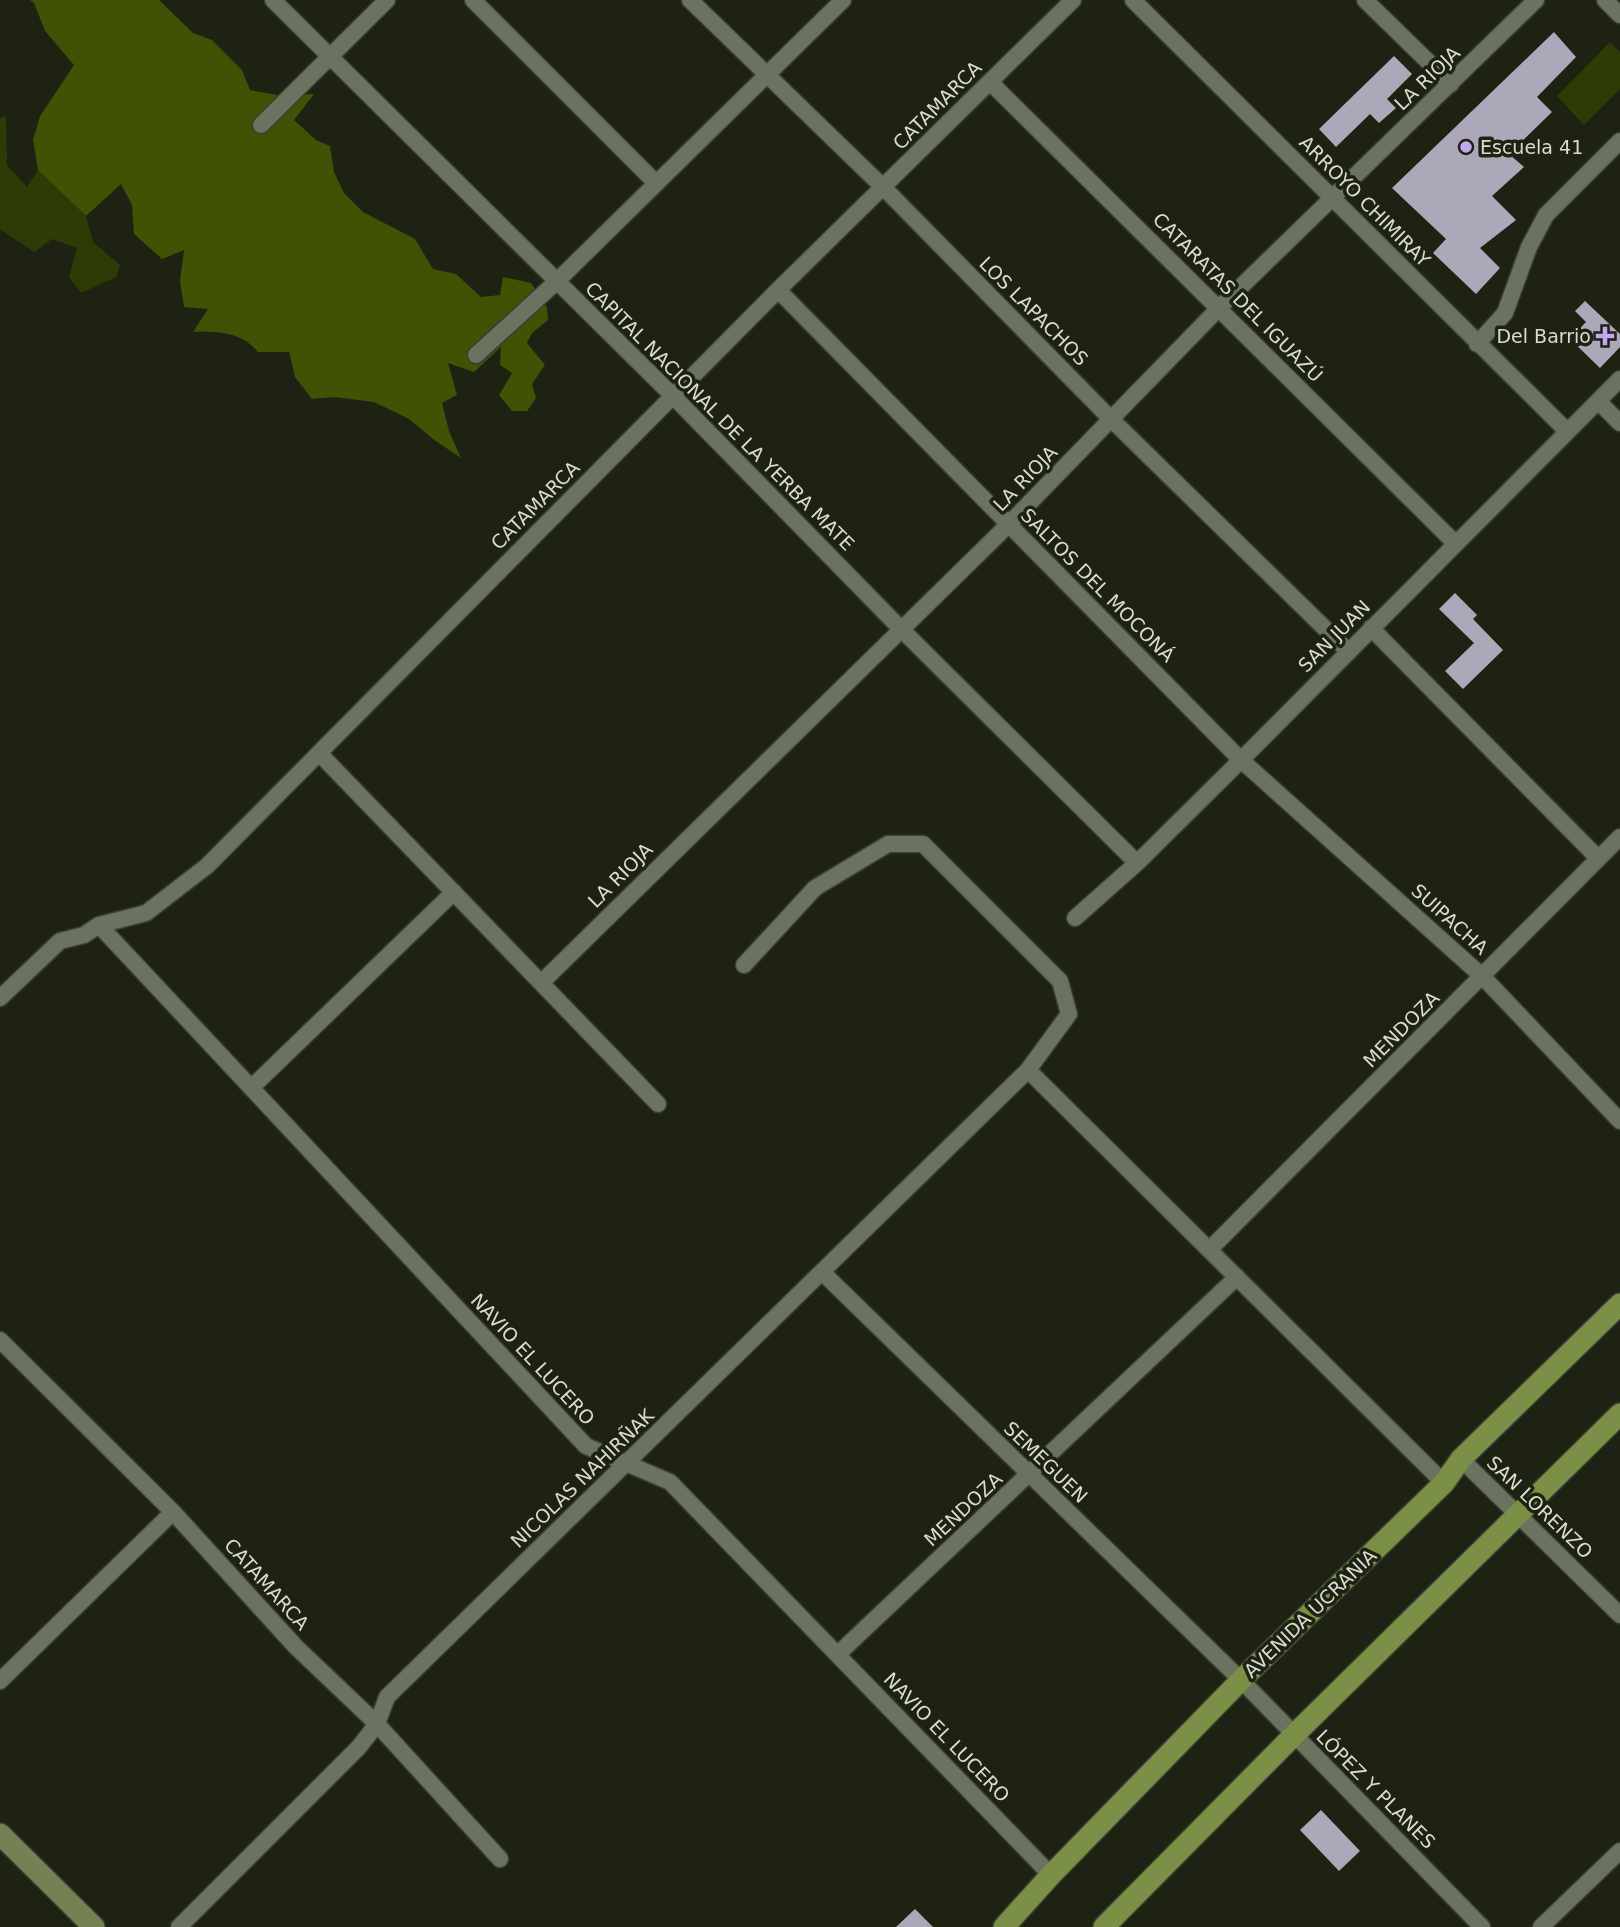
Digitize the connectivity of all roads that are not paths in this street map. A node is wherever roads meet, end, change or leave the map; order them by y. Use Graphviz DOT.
graph roads {
  1 [pos="273,0"];
  2 [pos="387,0"];
  3 [pos="473,0"];
  4 [pos="690,0"];
  5 [pos="843,0"];
  6 [pos="1073,0"];
  7 [pos="1133,0"];
  8 [pos="1365,0"];
  9 [pos="1536,0"];
  10 [pos="1605,0"];
  11 [pos="1620,15"];
  12 [pos="329,57"];
  13 [pos="765,75"];
  14 [pos="990,82"];
  15 [pos="1451,84"];
  16 [pos="261,125"];
  17 [pos="1620,141"];
  18 [pos="655,182"];
  19 [pos="884,188"];
  20 [pos="1333,198"];
  21 [pos="556,282"];
  22 [pos="778,290"];
  23 [pos="1220,307"];
  24 [pos="1477,344"];
  25 [pos="476,355"];
  26 [pos="1620,379"];
  27 [pos="673,396"];
  28 [pos="1598,401"];
  29 [pos="1111,419"];
  30 [pos="1620,423"];
  31 [pos="1567,432"];
  32 [pos="1009,524"];
  33 [pos="1455,543"];
  34 [pos="1371,628"];
  35 [pos="902,629"];
  36 [pos="1348,651"];
  37 [pos="319,753"];
  38 [pos="1241,760"];
  39 [pos="1620,838"];
  40 [pos="1598,858"];
  41 [pos="1137,863"];
  42 [pos="454,892"];
  43 [pos="1075,918"];
  44 [pos="99,925"];
  45 [pos="744,965"];
  46 [pos="1483,977"];
  47 [pos="541,983"];
  48 [pos="0,998"];
  49 [pos="1028,1070"];
  50 [pos="251,1088"];
  51 [pos="658,1104"];
  52 [pos="1620,1121"];
  53 [pos="1210,1249"];
  54 [pos="823,1273"];
  55 [pos="1237,1277"];
  56 [pos="1620,1304"];
  57 [pos="0,1340"];
  58 [pos="1620,1414"];
  59 [pos="1461,1459"];
  60 [pos="627,1464"];
  61 [pos="1030,1475"];
  62 [pos="1444,1483"];
  63 [pos="173,1512"];
  64 [pos="1518,1515"];
  65 [pos="1620,1615"];
  66 [pos="838,1654"];
  67 [pos="1241,1680"];
  68 [pos="0,1681"];
  69 [pos="377,1724"];
  70 [pos="1294,1735"];
  71 [pos="0,1833"];
  72 [pos="1620,1851"];
  73 [pos="500,1859"];
  74 [pos="1051,1875"];
  75 [pos="1013,1924"];
  76 [pos="94,1927"];
  77 [pos="179,1927"];
  78 [pos="1104,1927"];
  79 [pos="1482,1927"];
  80 [pos="1541,1927"];
  1 -- 12 [label="street, CAPITAL NACIONAL DE LA YERBA MATE"];
  2 -- 12 [label="street"];
  3 -- 18 [label="street"];
  4 -- 13 [label="street, LOS LAPACHOS"];
  5 -- 13 [label="street"];
  6 -- 14 [label="street, CATAMARCA"];
  7 -- 20 [label="street, ARROYO CHIMIRAY"];
  8 -- 15 [label="street"];
  9 -- 15 [label="street, LA RIOJA"];
  10 -- 11 [label="street"];
  12 -- 16 [label="street"];
  12 -- 21 [label="street, CAPITAL NACIONAL DE LA YERBA MATE"];
  13 -- 18 [label="street"];
  13 -- 19 [label="street, LOS LAPACHOS"];
  14 -- 19 [label="street, CATAMARCA"];
  14 -- 23 [label="street, CATARATAS DEL IGUAZÚ"];
  15 -- 20 [label="street, LA RIOJA"];
  17 -- 24 [label="street"];
  18 -- 21 [label="street"];
  19 -- 22 [label="street, CATAMARCA"];
  19 -- 29 [label="street, LOS LAPACHOS"];
  20 -- 23 [label="street, LA RIOJA"];
  20 -- 24 [label="street, ARROYO CHIMIRAY"];
  21 -- 25 [label="street"];
  21 -- 27 [label="street, CAPITAL NACIONAL DE LA YERBA MATE"];
  22 -- 27 [label="street, CATAMARCA"];
  22 -- 32 [label="street, SALTOS DEL MOCONÁ"];
  23 -- 29 [label="street, LA RIOJA"];
  23 -- 33 [label="street, CATARATAS DEL IGUAZÚ"];
  24 -- 31 [label="street, ARROYO CHIMIRAY"];
  26 -- 28 [label="street, SAN JUAN"];
  27 -- 35 [label="street, CAPITAL NACIONAL DE LA YERBA MATE"];
  27 -- 37 [label="street, CATAMARCA"];
  28 -- 30 [label="street"];
  28 -- 31 [label="street, SAN JUAN"];
  29 -- 32 [label="street, LA RIOJA"];
  29 -- 36 [label="street, LOS LAPACHOS"];
  31 -- 33 [label="street, SAN JUAN"];
  32 -- 35 [label="street, LA RIOJA"];
  32 -- 38 [label="street, SALTOS DEL MOCONÁ"];
  33 -- 34 [label="street, SAN JUAN"];
  34 -- 36 [label="street, SAN JUAN"];
  34 -- 40 [label="street"];
  35 -- 41 [label="street, CAPITAL NACIONAL DE LA YERBA MATE"];
  35 -- 47 [label="street, LA RIOJA"];
  36 -- 38 [label="street, SAN JUAN"];
  37 -- 42 [label="street"];
  37 -- 44 [label="street, CATAMARCA"];
  38 -- 41 [label="street, SAN JUAN"];
  38 -- 46 [label="street, SUIPACHA"];
  39 -- 40 [label="street, MENDOZA"];
  40 -- 46 [label="street, MENDOZA"];
  41 -- 43 [label="street, SAN JUAN"];
  42 -- 47 [label="street"];
  42 -- 50 [label="street"];
  44 -- 48 [label="street, CATAMARCA"];
  44 -- 50 [label="street, NAVIO EL LUCERO"];
  45 -- 49 [label="street, NICOLAS NAHIRÑAK"];
  46 -- 52 [label="street, SUIPACHA"];
  46 -- 53 [label="street, MENDOZA"];
  47 -- 51 [label="street"];
  49 -- 53 [label="street"];
  49 -- 54 [label="street, NICOLAS NAHIRÑAK"];
  50 -- 60 [label="street, NAVIO EL LUCERO"];
  53 -- 55 [label="street"];
  54 -- 60 [label="street, NICOLAS NAHIRÑAK"];
  54 -- 61 [label="street, SEMEGUEN"];
  55 -- 61 [label="street, MENDOZA"];
  55 -- 62 [label="street"];
  56 -- 59 [label="main road, AVENIDA UCRANIA"];
  57 -- 63 [label="street, CATAMARCA"];
  58 -- 64 [label="main road"];
  59 -- 62 [label="main road, AVENIDA UCRANIA"];
  59 -- 64 [label="street, SAN LORENZO"];
  60 -- 66 [label="street, NAVIO EL LUCERO"];
  60 -- 69 [label="street, NICOLAS NAHIRÑAK"];
  61 -- 66 [label="street, MENDOZA"];
  61 -- 67 [label="street, SEMEGUEN"];
  62 -- 67 [label="main road, AVENIDA UCRANIA"];
  63 -- 68 [label="street"];
  63 -- 69 [label="street, CATAMARCA"];
  64 -- 65 [label="street, SAN LORENZO"];
  64 -- 70 [label="main road"];
  66 -- 74 [label="street, NAVIO EL LUCERO"];
  67 -- 70 [label="street, LÓPEZ Y PLANES"];
  67 -- 74 [label="main road, AVENIDA UCRANIA"];
  69 -- 73 [label="street, CATAMARCA"];
  69 -- 77 [label="street, NICOLAS NAHIRÑAK"];
  70 -- 78 [label="main road"];
  70 -- 79 [label="street, LÓPEZ Y PLANES"];
  71 -- 76 [label="main road"];
  72 -- 80 [label="street"];
  74 -- 75 [label="main road, AVENIDA UCRANIA"];
}
